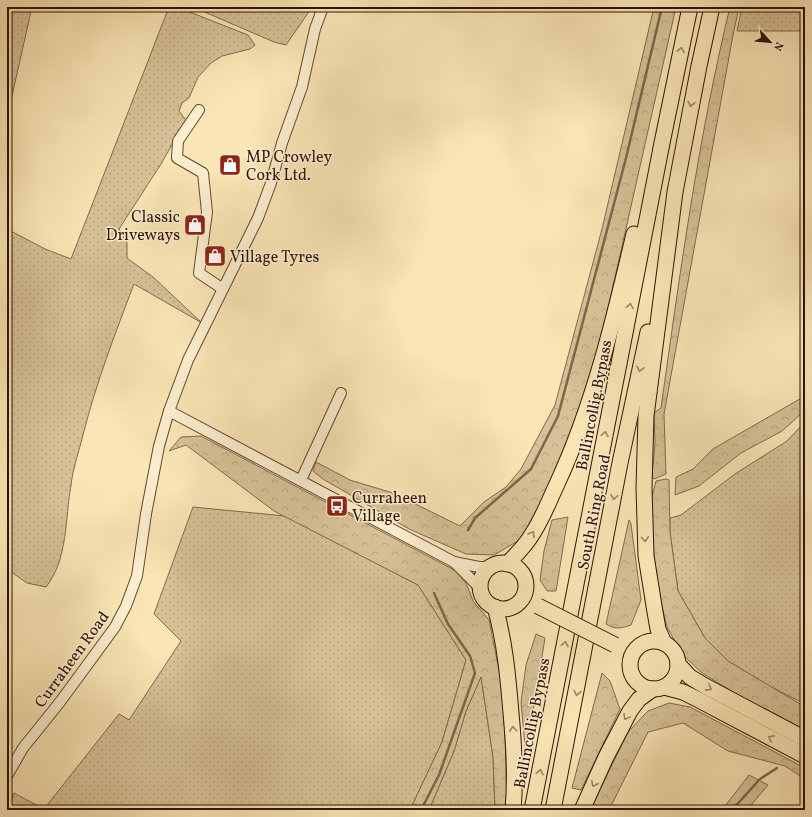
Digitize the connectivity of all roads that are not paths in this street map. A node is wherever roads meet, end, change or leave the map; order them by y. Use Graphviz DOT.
graph roads {
  1 [pos="323,7"];
  2 [pos="690,7"];
  3 [pos="712,7"];
  4 [pos="199,110"];
  5 [pos="662,143"];
  6 [pos="670,221"];
  7 [pos="223,289"];
  8 [pos="341,392"];
  9 [pos="169,411"];
  10 [pos="301,480"];
  11 [pos="454,562"];
  12 [pos="507,564"];
  13 [pos="491,567"];
  14 [pos="526,589"];
  15 [pos="481,590"];
  16 [pos="538,606"];
  17 [pos="495,607"];
  18 [pos="513,607"];
  19 [pos="664,643"];
  20 [pos="615,645"];
  21 [pos="636,648"];
  22 [pos="678,664"];
  23 [pos="630,667"];
  24 [pos="658,688"];
  25 [pos="805,739"];
  26 [pos="805,756"];
  27 [pos="7,776"];
  28 [pos="513,810"];
  29 [pos="532,810"];
  30 [pos="553,810"];
  31 [pos="582,810"];
  1 -- 7 [label="street, Curraheen Road"];
  5 -- 2 [label="highway, Ballincollig Bypass, one-way"];
  3 -- 6 [label="highway, one-way"];
  4 -- 7 [label="street"];
  12 -- 5 [label="highway, one-way"];
  29 -- 5 [label="highway, Ballincollig Bypass, one-way"];
  6 -- 19 [label="highway, one-way"];
  6 -- 30 [label="highway, South Ring Road, one-way"];
  7 -- 9 [label="street, Curraheen Road"];
  8 -- 10 [label="street"];
  9 -- 10 [label="street"];
  9 -- 27 [label="street, Curraheen Road"];
  10 -- 11 [label="street"];
  11 -- 13 [label="street"];
  11 -- 15 [label="street"];
  12 -- 13 [label="highway"];
  12 -- 14 [label="highway"];
  13 -- 15 [label="highway"];
  14 -- 16 [label="highway"];
  14 -- 18 [label="highway"];
  15 -- 17 [label="highway"];
  16 -- 18 [label="highway"];
  16 -- 20 [label="highway, bridge"];
  17 -- 18 [label="highway"];
  28 -- 17 [label="highway, one-way"];
  19 -- 21 [label="highway"];
  19 -- 22 [label="highway"];
  20 -- 21 [label="highway"];
  20 -- 23 [label="highway"];
  21 -- 23 [label="highway"];
  22 -- 24 [label="highway"];
  22 -- 25 [label="highway, one-way"];
  23 -- 24 [label="highway"];
  26 -- 24 [label="highway, one-way"];
  24 -- 31 [label="highway, one-way"];
}
